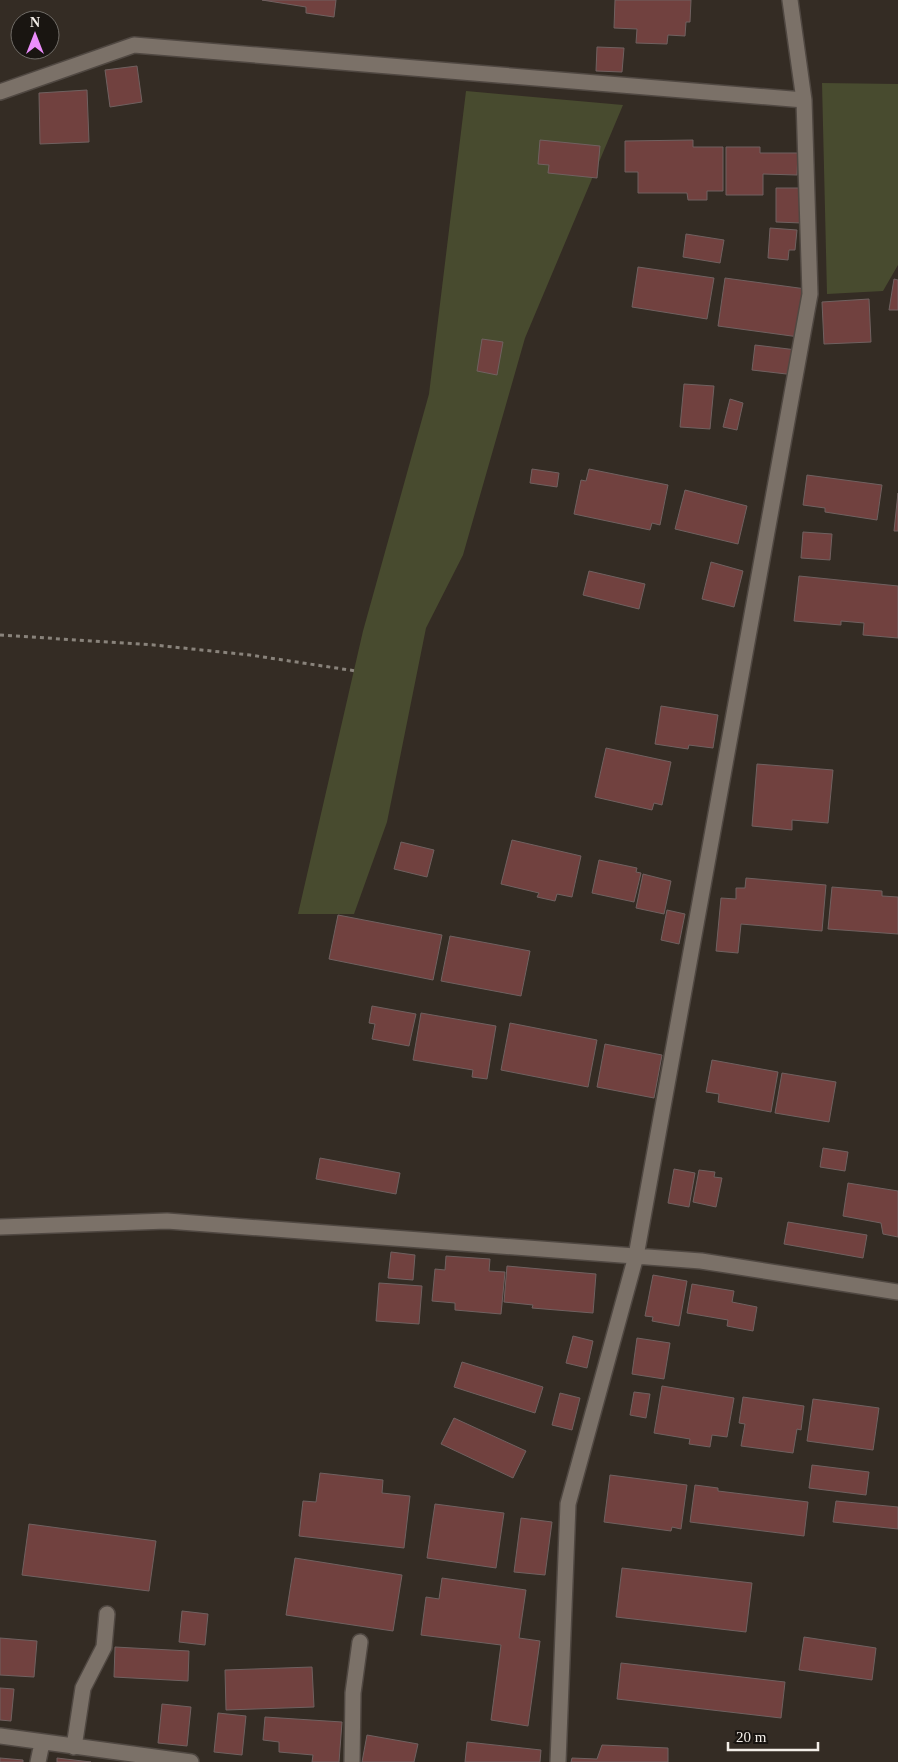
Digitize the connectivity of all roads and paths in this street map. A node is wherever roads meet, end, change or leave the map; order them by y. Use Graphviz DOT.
graph roads {
  1 [pos="790,0"];
  2 [pos="0,92"];
  3 [pos="804,100"];
  4 [pos="0,636"];
  5 [pos="356,671"];
  6 [pos="0,1227"];
  7 [pos="636,1256"];
  8 [pos="898,1292"];
  9 [pos="107,1614"];
  10 [pos="360,1642"];
  11 [pos="0,1736"];
  12 [pos="42,1742"];
  13 [pos="74,1747"];
  14 [pos="38,1762"];
  15 [pos="191,1762"];
  16 [pos="352,1762"];
  17 [pos="558,1762"];
  1 -- 3 [label="street"];
  2 -- 3 [label="street"];
  3 -- 7 [label="street"];
  4 -- 5 [label="path"];
  6 -- 7 [label="street"];
  7 -- 8 [label="street"];
  7 -- 17 [label="street"];
  9 -- 13 [label="street"];
  10 -- 16 [label="street"];
  11 -- 12 [label="street"];
  12 -- 13 [label="street"];
  12 -- 14 [label="street"];
  13 -- 15 [label="street"];
}
